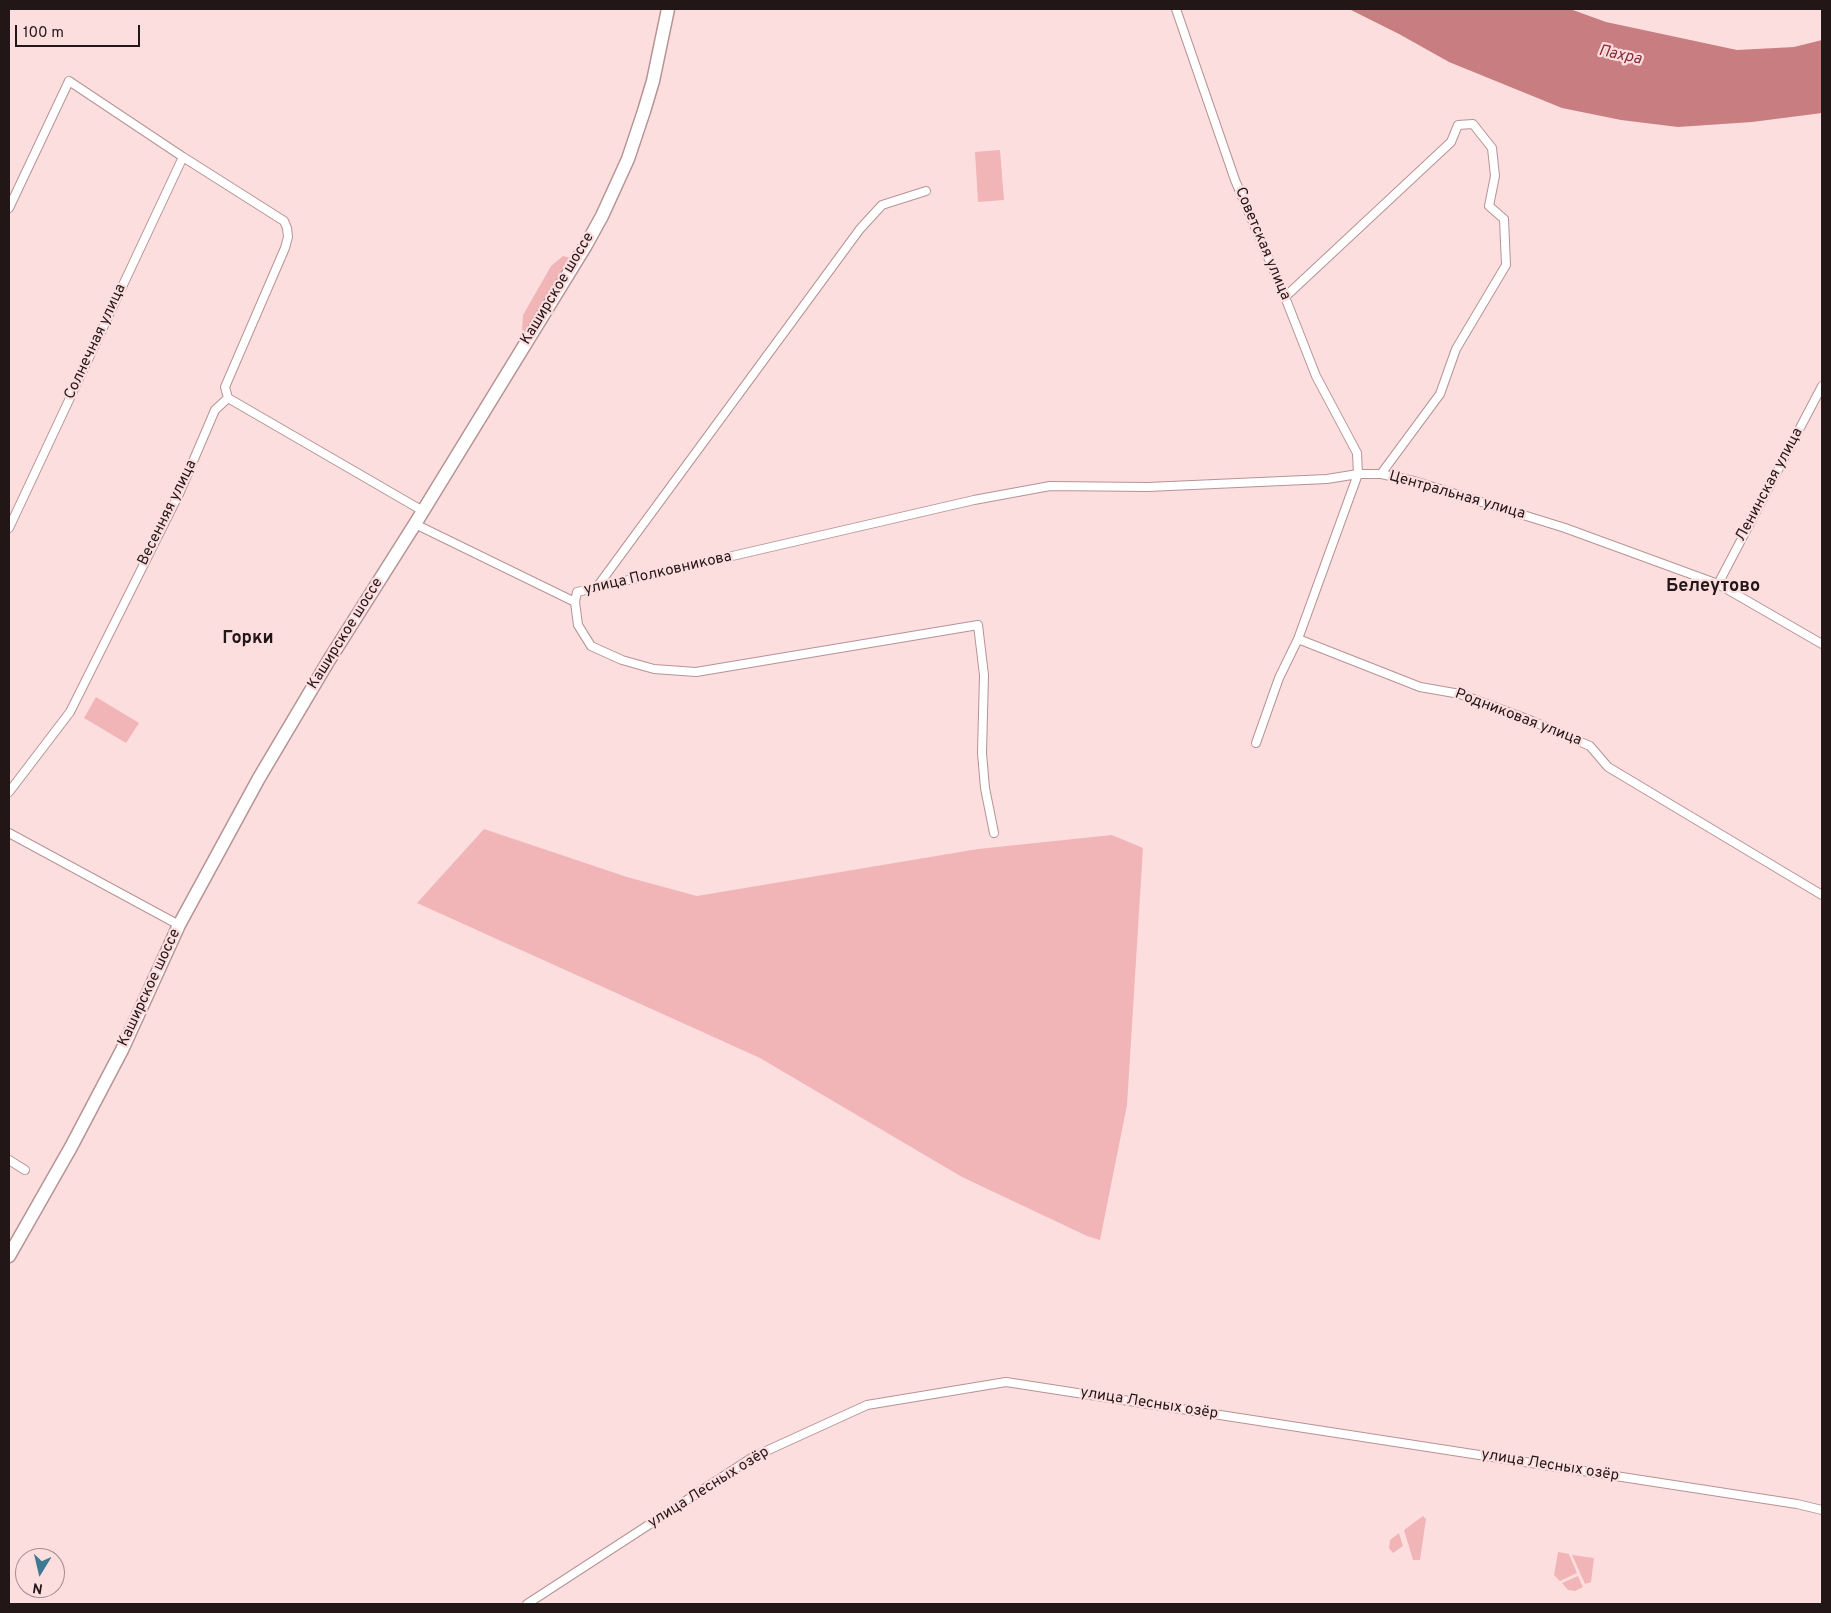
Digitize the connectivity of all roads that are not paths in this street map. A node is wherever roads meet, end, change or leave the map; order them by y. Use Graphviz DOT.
graph roads {
  1 [pos="668,9"];
  2 [pos="1176,9"];
  3 [pos="183,157"];
  4 [pos="926,191"];
  5 [pos="9,208"];
  6 [pos="1285,297"];
  7 [pos="1822,386"];
  8 [pos="228,398"];
  9 [pos="1358,474"];
  10 [pos="1382,474"];
  11 [pos="1006,494"];
  12 [pos="423,511"];
  13 [pos="415,524"];
  14 [pos="9,528"];
  15 [pos="1718,584"];
  16 [pos="597,587"];
  17 [pos="575,602"];
  18 [pos="1298,639"];
  19 [pos="1822,644"];
  20 [pos="1256,743"];
  21 [pos="9,790"];
  22 [pos="9,833"];
  23 [pos="994,833"];
  24 [pos="1822,895"];
  25 [pos="179,925"];
  26 [pos="9,1160"];
  27 [pos="25,1170"];
  28 [pos="9,1256"];
  29 [pos="1822,1510"];
  30 [pos="527,1604"];
  1 -- 12 [label="main road, Каширское шоссе"];
  2 -- 6 [label="street, Советская улица"];
  3 -- 5 [label="street"];
  3 -- 8 [label="street"];
  3 -- 14 [label="street, Солнечная улица"];
  4 -- 16 [label="street"];
  6 -- 9 [label="street, Советская улица"];
  6 -- 10 [label="street"];
  7 -- 15 [label="street, Ленинская улица"];
  8 -- 12 [label="street"];
  8 -- 21 [label="street, Весенняя улица"];
  9 -- 10 [label="street, Центральная улица"];
  9 -- 11 [label="street, Центральная улица"];
  9 -- 18 [label="street"];
  10 -- 15 [label="street, Центральная улица"];
  11 -- 16 [label="street, улица Полковникова"];
  12 -- 13 [label="main road, Каширское шоссе"];
  13 -- 17 [label="street"];
  13 -- 25 [label="main road, Каширское шоссе"];
  15 -- 19 [label="street, Центральная улица"];
  16 -- 17 [label="street, улица Полковникова"];
  17 -- 23 [label="street, улица Полковникова"];
  18 -- 20 [label="street"];
  18 -- 24 [label="street, Родниковая улица"];
  22 -- 25 [label="street"];
  25 -- 28 [label="main road, Каширское шоссе"];
  26 -- 27 [label="street"];
  29 -- 30 [label="street, улица Лесных озёр"];
}
